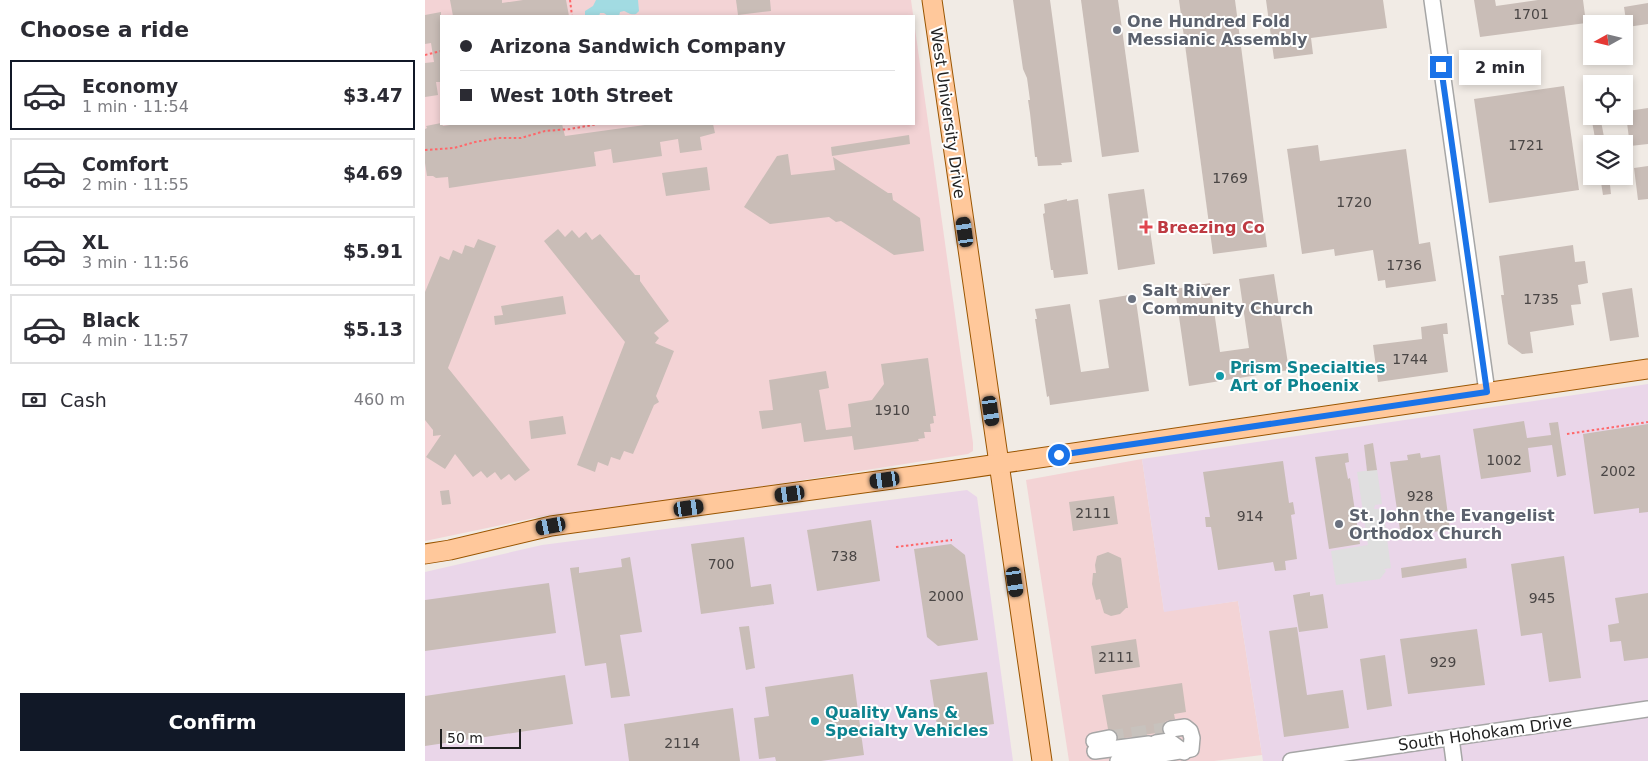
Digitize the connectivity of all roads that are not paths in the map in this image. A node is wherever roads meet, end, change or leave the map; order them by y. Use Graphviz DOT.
graph roads {
  1 [pos="931,0"];
  2 [pos="1432,0"];
  3 [pos="1648,369"];
  4 [pos="1487,392"];
  5 [pos="999,464"];
  6 [pos="425,554"];
  7 [pos="1648,709"];
  8 [pos="1171,728"];
  9 [pos="1109,738"];
  10 [pos="1451,738"];
  11 [pos="1153,749"];
  12 [pos="1042,761"];
  13 [pos="1118,761"];
  14 [pos="1291,761"];
  15 [pos="1454,761"];
  1 -- 5 [label="main road, West University Drive"];
  2 -- 4 [label="street"];
  3 -- 4 [label="main road"];
  4 -- 5 [label="main road"];
  5 -- 6 [label="main road"];
  5 -- 12 [label="main road, West University Drive"];
  7 -- 10 [label="street, South Hohokam Drive"];
  8 -- 11 [label="street"];
  9 -- 11 [label="street"];
  10 -- 14 [label="street, South Hohokam Drive"];
  10 -- 15 [label="street"];
  11 -- 13 [label="street"];
}
